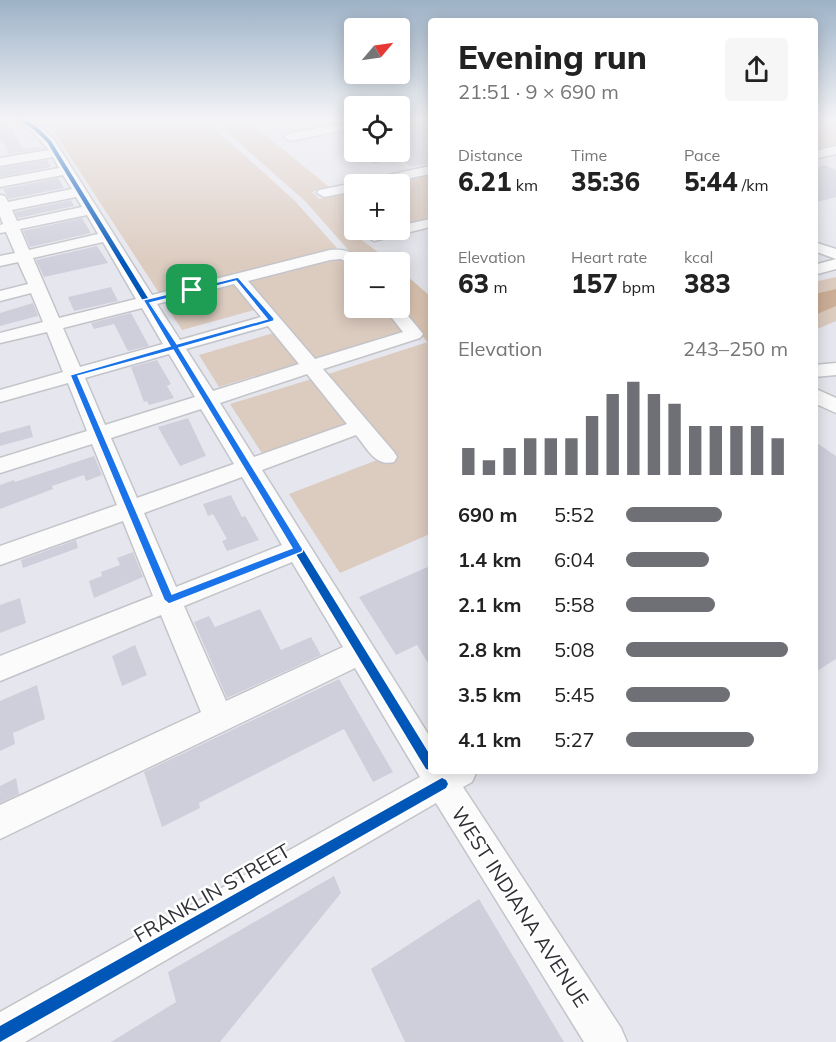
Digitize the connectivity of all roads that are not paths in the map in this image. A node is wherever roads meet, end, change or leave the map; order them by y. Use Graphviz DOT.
graph roads {
  1 [pos="48,167"];
  2 [pos="64,167"];
  3 [pos="428,170"];
  4 [pos="410,174"];
  5 [pos="0,183"];
  6 [pos="344,189"];
  7 [pos="324,193"];
  8 [pos="84,201"];
  9 [pos="3,214"];
  10 [pos="428,224"];
  11 [pos="410,228"];
  12 [pos="106,237"];
  13 [pos="818,247"];
  14 [pos="836,254"];
  15 [pos="344,255"];
  16 [pos="23,256"];
  17 [pos="0,261"];
  18 [pos="836,264"];
  19 [pos="818,269"];
  20 [pos="238,279"];
  21 [pos="37,287"];
  22 [pos="0,296"];
  23 [pos="146,302"];
  24 [pos="400,318"];
  25 [pos="271,320"];
  26 [pos="53,324"];
  27 [pos="0,338"];
  28 [pos="175,347"];
  29 [pos="311,368"];
  30 [pos="836,369"];
  31 [pos="818,371"];
  32 [pos="74,375"];
  33 [pos="0,396"];
  34 [pos="818,396"];
  35 [pos="207,402"];
  36 [pos="836,407"];
  37 [pos="361,426"];
  38 [pos="101,435"];
  39 [pos="386,457"];
  40 [pos="0,466"];
  41 [pos="248,468"];
  42 [pos="131,510"];
  43 [pos="298,549"];
  44 [pos="0,556"];
  45 [pos="169,600"];
  46 [pos="362,651"];
  47 [pos="0,669"];
  48 [pos="218,718"];
  49 [pos="428,752"];
  50 [pos="440,774"];
  51 [pos="443,774"];
  52 [pos="0,822"];
  53 [pos="0,1034"];
  54 [pos="607,1042"];
  1 -- 5 [label="street"];
  2 -- 8 [label="street, WEST INDIANA AVENUE"];
  3 -- 4 [label="street"];
  6 -- 7 [label="street"];
  8 -- 9 [label="street"];
  8 -- 9 [label="street"];
  8 -- 12 [label="street, WEST INDIANA AVENUE"];
  9 -- 16 [label="street"];
  10 -- 11 [label="street"];
  12 -- 16 [label="street"];
  12 -- 23 [label="street, WEST INDIANA AVENUE"];
  13 -- 14 [label="street"];
  15 -- 20 [label="street"];
  16 -- 17 [label="street"];
  16 -- 21 [label="street"];
  18 -- 19 [label="street"];
  20 -- 23 [label="street"];
  20 -- 25 [label="street"];
  21 -- 22 [label="street"];
  21 -- 26 [label="street"];
  23 -- 26 [label="street"];
  23 -- 28 [label="street, WEST INDIANA AVENUE"];
  24 -- 29 [label="street"];
  25 -- 28 [label="street"];
  25 -- 29 [label="street"];
  26 -- 27 [label="street"];
  26 -- 32 [label="street"];
  28 -- 32 [label="street"];
  28 -- 35 [label="street, WEST INDIANA AVENUE"];
  29 -- 35 [label="street"];
  29 -- 37 [label="street"];
  30 -- 31 [label="street"];
  32 -- 33 [label="street"];
  32 -- 38 [label="street"];
  34 -- 36 [label="street"];
  35 -- 38 [label="street"];
  35 -- 41 [label="street, WEST INDIANA AVENUE"];
  37 -- 39 [label="street"];
  37 -- 41 [label="street"];
  38 -- 40 [label="street"];
  38 -- 42 [label="street"];
  41 -- 42 [label="street"];
  41 -- 43 [label="street, WEST INDIANA AVENUE"];
  42 -- 44 [label="street"];
  42 -- 45 [label="street"];
  43 -- 45 [label="street"];
  43 -- 46 [label="street, WEST INDIANA AVENUE"];
  45 -- 47 [label="street"];
  45 -- 48 [label="street"];
  46 -- 48 [label="street"];
  46 -- 49 [label="street, WEST INDIANA AVENUE"];
  48 -- 52 [label="street"];
  50 -- 53 [label="street, FRANKLIN STREET"];
  51 -- 54 [label="street, WEST INDIANA AVENUE"];
}
